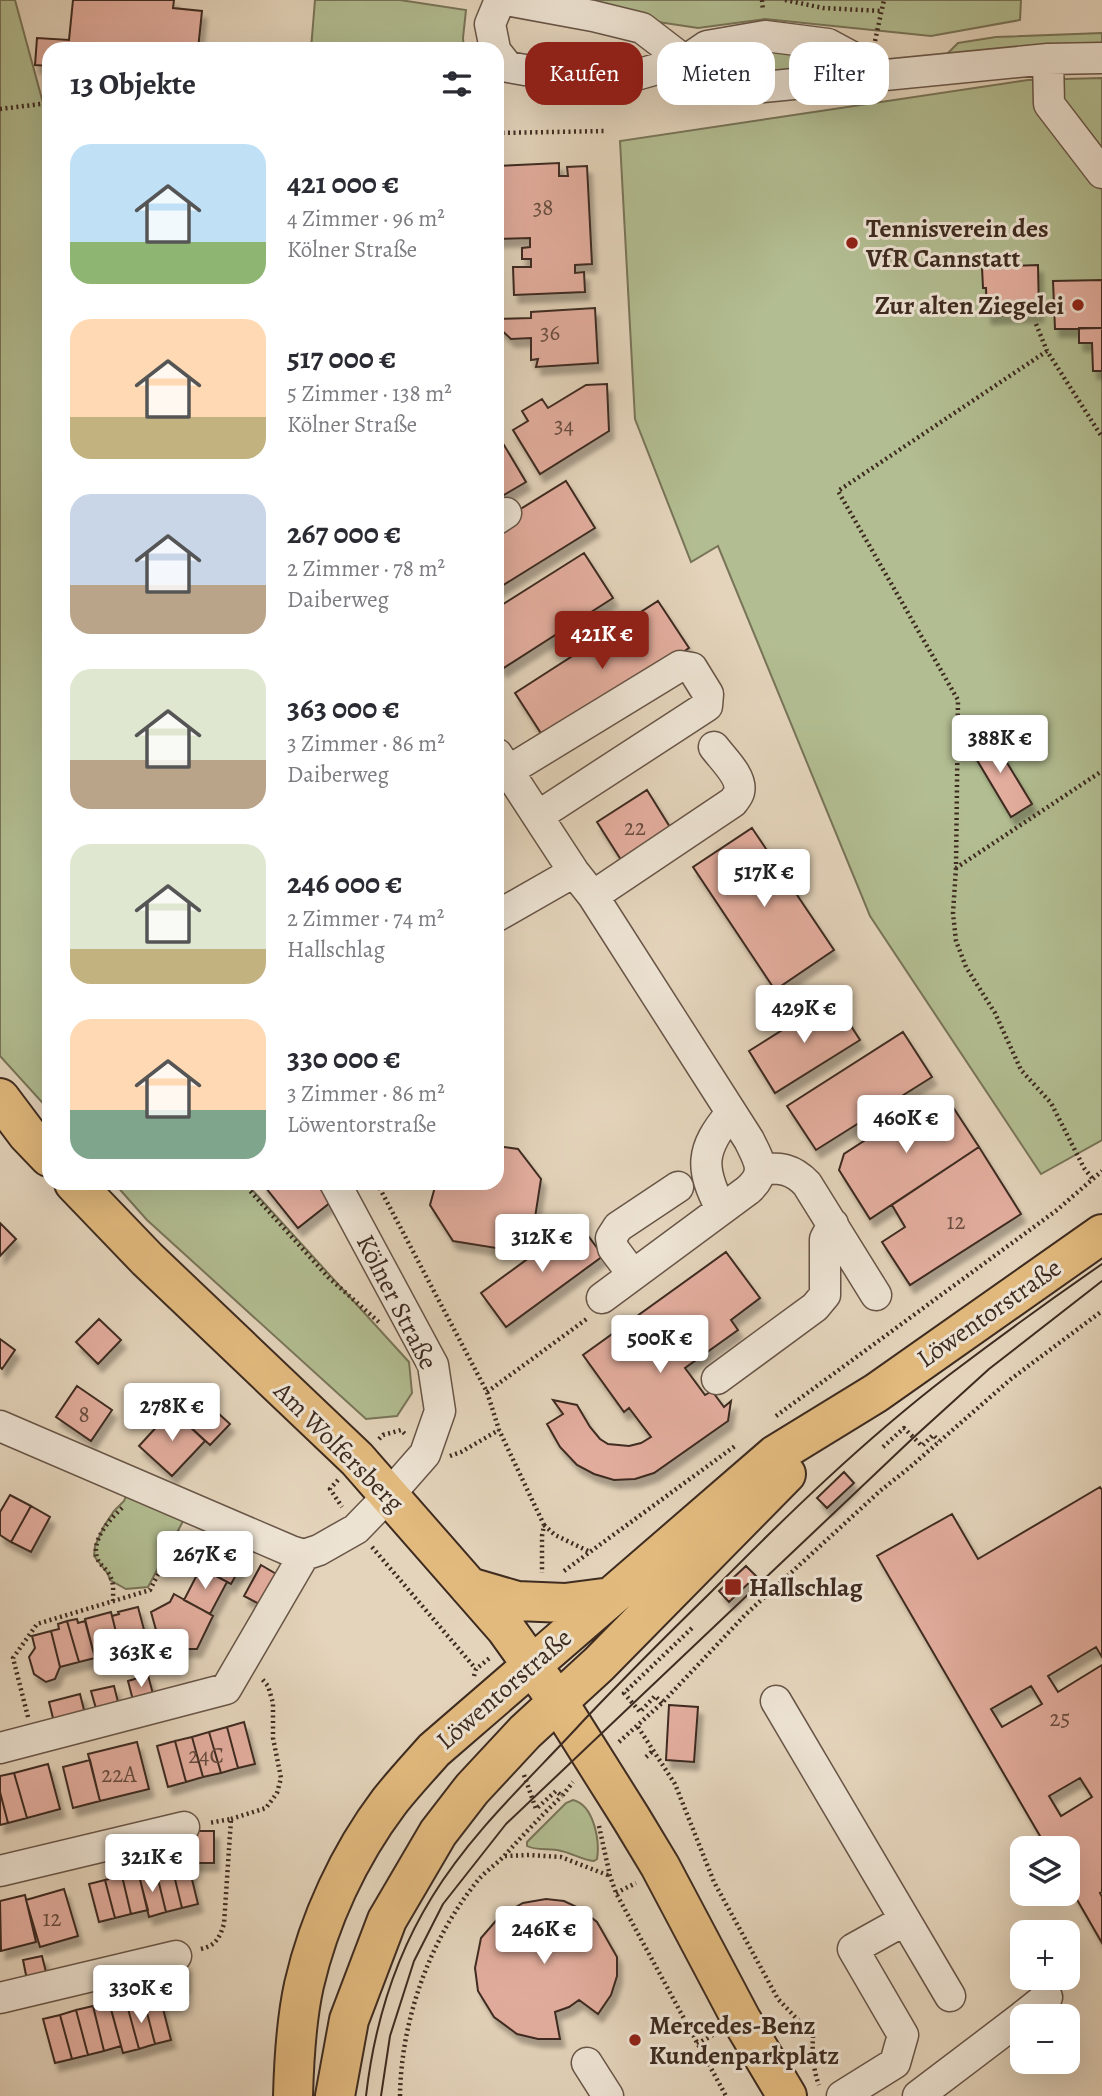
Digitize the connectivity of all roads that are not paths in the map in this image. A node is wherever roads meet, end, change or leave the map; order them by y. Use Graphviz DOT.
graph roads {
  1 [pos="500,0"];
  2 [pos="506,0"];
  3 [pos="494,42"];
  4 [pos="660,42"];
  5 [pos="730,42"];
  6 [pos="812,42"];
  7 [pos="1102,58"];
  8 [pos="1048,59"];
  9 [pos="504,61"];
  10 [pos="657,69"];
  11 [pos="889,71"];
  12 [pos="1102,173"];
  13 [pos="714,747"];
  14 [pos="504,761"];
  15 [pos="504,764"];
  16 [pos="538,816"];
  17 [pos="574,872"];
  18 [pos="593,895"];
  19 [pos="504,912"];
  20 [pos="0,1098"];
  21 [pos="731,1113"];
  22 [pos="42,1150"];
  23 [pos="760,1169"];
  24 [pos="678,1187"];
  25 [pos="81,1190"];
  26 [pos="339,1190"];
  27 [pos="721,1209"];
  28 [pos="832,1224"];
  29 [pos="1102,1234"];
  30 [pos="633,1275"];
  31 [pos="876,1295"];
  32 [pos="602,1298"];
  33 [pos="718,1379"];
  34 [pos="876,1393"];
  35 [pos="0,1426"];
  36 [pos="389,1495"];
  37 [pos="304,1555"];
  38 [pos="469,1587"];
  39 [pos="611,1597"];
  40 [pos="532,1664"];
  41 [pos="776,1701"];
  42 [pos="558,1702"];
  43 [pos="0,1748"];
  44 [pos="184,1827"];
  45 [pos="0,1871"];
  46 [pos="905,1920"];
  47 [pos="176,1956"];
  48 [pos="950,1996"];
  49 [pos="1047,1997"];
  50 [pos="0,1998"];
  51 [pos="1039,2004"];
  52 [pos="1010,2027"];
  53 [pos="587,2063"];
  54 [pos="293,2096"];
  55 [pos="335,2096"];
  56 [pos="608,2096"];
  57 [pos="786,2096"];
  58 [pos="842,2096"];
  59 [pos="918,2096"];
  1 -- 3 [label="street"];
  2 -- 4 [label="street"];
  5 -- 6 [label="street"];
  7 -- 8 [label="street"];
  8 -- 11 [label="street"];
  8 -- 12 [label="street"];
  9 -- 10 [label="street"];
  13 -- 18 [label="street"];
  14 -- 16 [label="street"];
  15 -- 16 [label="street"];
  16 -- 17 [label="street"];
  17 -- 18 [label="street"];
  17 -- 19 [label="street"];
  18 -- 21 [label="street"];
  20 -- 22 [label="main road"];
  21 -- 23 [label="street"];
  21 -- 27 [label="street"];
  23 -- 27 [label="street"];
  23 -- 28 [label="street"];
  24 -- 30 [label="street"];
  25 -- 36 [label="main road, Am Wolfersberg"];
  26 -- 36 [label="street, Kölner Straße"];
  27 -- 30 [label="street"];
  28 -- 31 [label="street"];
  28 -- 33 [label="street"];
  29 -- 34 [label="main road, Löwentorstraße"];
  30 -- 32 [label="street"];
  34 -- 39 [label="main road, Löwentorstraße"];
  34 -- 42 [label="main road, Löwentorstraße"];
  35 -- 37 [label="street"];
  36 -- 37 [label="street, Kölner Straße"];
  36 -- 38 [label="main road, Am Wolfersberg"];
  37 -- 43 [label="street"];
  38 -- 39 [label="main road"];
  38 -- 40 [label="main road, Am Wolfersberg"];
  39 -- 40 [label="main road, Löwentorstraße"];
  40 -- 42 [label="main road"];
  40 -- 54 [label="main road, Löwentorstraße"];
  41 -- 46 [label="street"];
  42 -- 55 [label="main road, Löwentorstraße"];
  42 -- 57 [label="main road"];
  44 -- 45 [label="street"];
  46 -- 48 [label="street"];
  46 -- 58 [label="street"];
  47 -- 50 [label="street"];
  49 -- 51 [label="street"];
  52 -- 59 [label="street"];
  53 -- 56 [label="street"];
}
